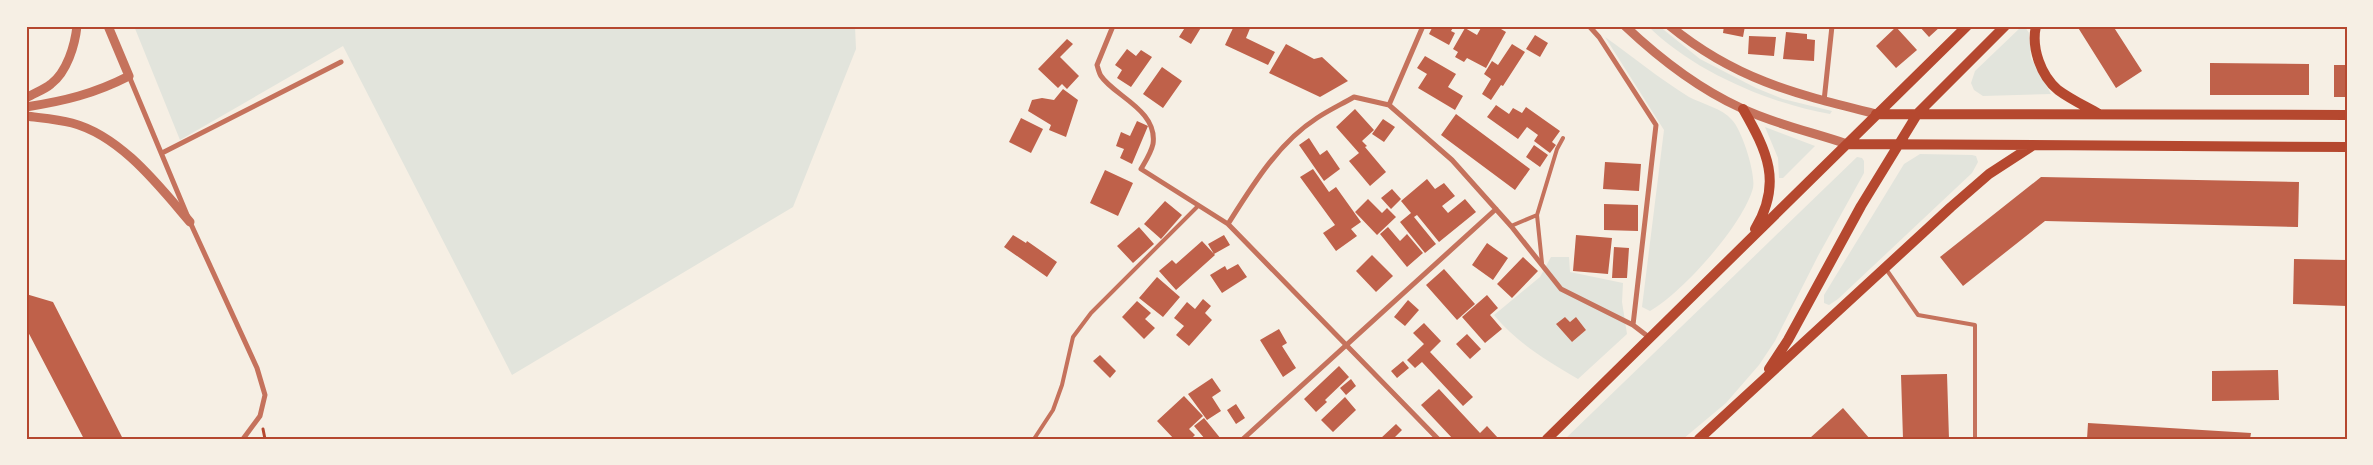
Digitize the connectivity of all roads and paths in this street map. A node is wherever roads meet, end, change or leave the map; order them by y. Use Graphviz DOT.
graph roads {
  1 [pos="77,26"];
  2 [pos="108,26"];
  3 [pos="1113,26"];
  4 [pos="1423,26"];
  5 [pos="1589,26"];
  6 [pos="1625,26"];
  7 [pos="1670,26"];
  8 [pos="1832,26"];
  9 [pos="1967,26"];
  10 [pos="2005,26"];
  11 [pos="2036,26"];
  12 [pos="341,62"];
  13 [pos="129,76"];
  14 [pos="26,98"];
  15 [pos="1824,101"];
  16 [pos="1389,105"];
  17 [pos="26,107"];
  18 [pos="1743,109"];
  19 [pos="1918,113"];
  20 [pos="1876,114"];
  21 [pos="2099,114"];
  22 [pos="2347,115"];
  23 [pos="26,116"];
  24 [pos="1563,138"];
  25 [pos="1847,144"];
  26 [pos="2033,145"];
  27 [pos="1897,146"];
  28 [pos="2347,146"];
  29 [pos="162,153"];
  30 [pos="1198,206"];
  31 [pos="1496,209"];
  32 [pos="1537,215"];
  33 [pos="190,222"];
  34 [pos="1228,224"];
  35 [pos="1511,226"];
  36 [pos="1748,242"];
  37 [pos="1542,264"];
  38 [pos="1886,268"];
  39 [pos="1633,325"];
  40 [pos="1650,338"];
  41 [pos="1345,346"];
  42 [pos="1756,385"];
  43 [pos="243,439"];
  44 [pos="1034,439"];
  45 [pos="1243,439"];
  46 [pos="1438,439"];
  47 [pos="1547,439"];
  48 [pos="1698,439"];
  49 [pos="1975,439"];
  1 -- 14 [label="street"];
  2 -- 13 [label="street"];
  3 -- 30 [label="street"];
  4 -- 16 [label="street"];
  5 -- 39 [label="street"];
  6 -- 18 [label="street"];
  7 -- 15 [label="street"];
  8 -- 15 [label="street"];
  9 -- 20 [label="main road"];
  10 -- 19 [label="main road"];
  11 -- 21 [label="main road"];
  12 -- 29 [label="street"];
  13 -- 17 [label="street"];
  13 -- 29 [label="street"];
  15 -- 20 [label="street"];
  16 -- 31 [label="street"];
  16 -- 34 [label="street"];
  18 -- 25 [label="street"];
  18 -- 36 [label="main road"];
  19 -- 20 [label="main road"];
  19 -- 21 [label="main road"];
  19 -- 27 [label="main road"];
  20 -- 25 [label="main road"];
  21 -- 22 [label="main road"];
  23 -- 33 [label="street"];
  24 -- 32 [label="lane"];
  25 -- 27 [label="main road"];
  25 -- 36 [label="main road"];
  26 -- 27 [label="main road"];
  26 -- 28 [label="main road"];
  26 -- 38 [label="main road"];
  27 -- 42 [label="main road"];
  29 -- 33 [label="street"];
  30 -- 34 [label="street"];
  30 -- 44 [label="lane"];
  31 -- 35 [label="street"];
  31 -- 41 [label="street"];
  32 -- 35 [label="lane"];
  32 -- 37 [label="lane"];
  33 -- 43 [label="street"];
  34 -- 41 [label="street"];
  35 -- 37 [label="street"];
  36 -- 40 [label="main road"];
  37 -- 39 [label="street"];
  38 -- 42 [label="main road"];
  38 -- 49 [label="lane"];
  39 -- 40 [label="street"];
  40 -- 47 [label="main road"];
  41 -- 45 [label="street"];
  41 -- 46 [label="street"];
  42 -- 48 [label="main road"];
}
